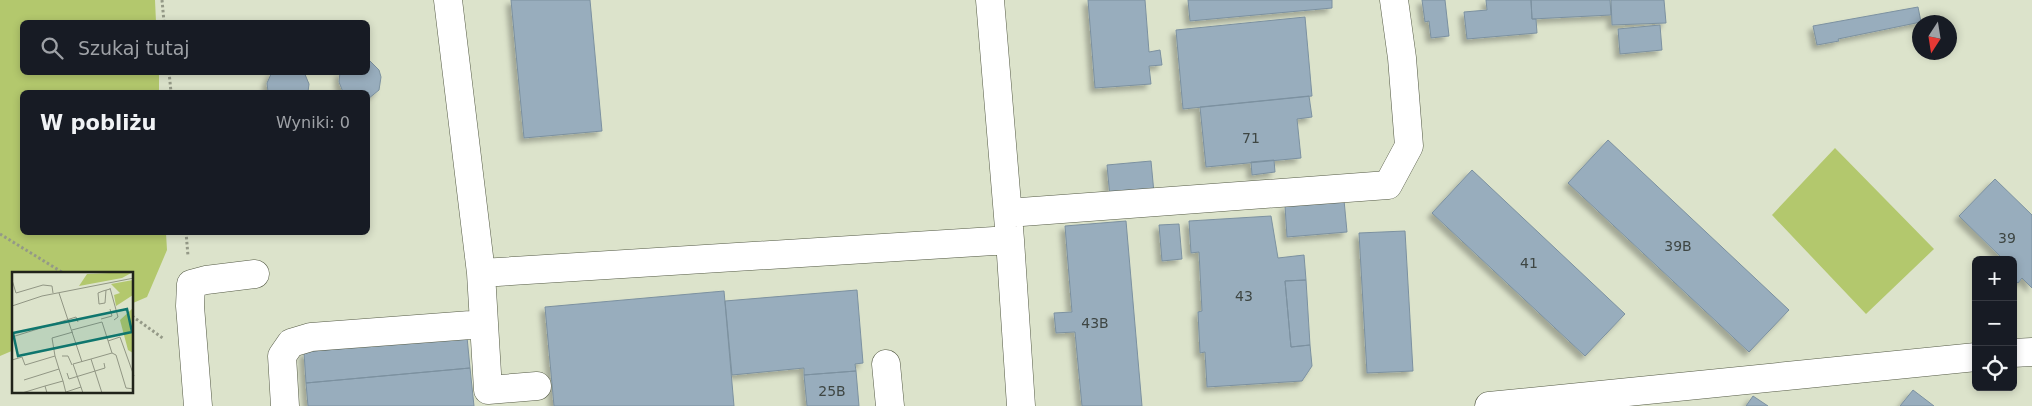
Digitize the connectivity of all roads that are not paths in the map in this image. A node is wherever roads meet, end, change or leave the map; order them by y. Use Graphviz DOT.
graph roads {
  1 [pos="448,0"];
  2 [pos="990,0"];
  3 [pos="1394,0"];
  4 [pos="1009,226"];
  5 [pos="482,273"];
  6 [pos="256,274"];
  7 [pos="484,324"];
  8 [pos="2032,352"];
  9 [pos="2017,353"];
  10 [pos="1972,357"];
  11 [pos="886,364"];
  12 [pos="536,386"];
  13 [pos="198,406"];
  14 [pos="285,406"];
  15 [pos="890,406"];
  16 [pos="1021,406"];
  17 [pos="1489,406"];
  1 -- 5 [label="street"];
  2 -- 4 [label="street"];
  3 -- 4 [label="street"];
  4 -- 5 [label="street"];
  4 -- 16 [label="street"];
  5 -- 7 [label="street"];
  6 -- 13 [label="street"];
  7 -- 12 [label="street"];
  7 -- 14 [label="street"];
  8 -- 9 [label="street"];
  10 -- 17 [label="street"];
  11 -- 15 [label="street"];
}
